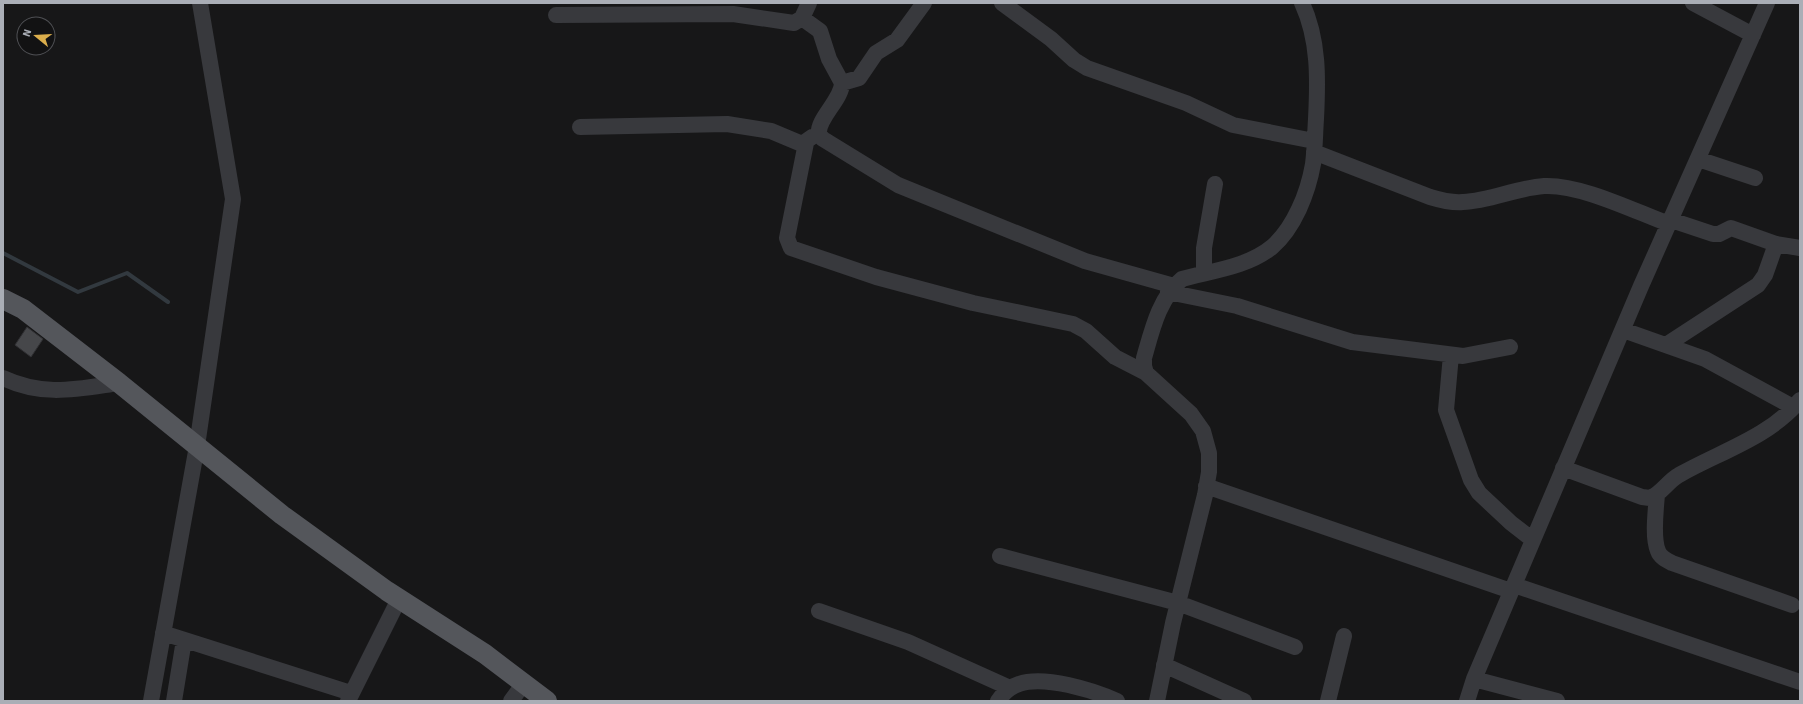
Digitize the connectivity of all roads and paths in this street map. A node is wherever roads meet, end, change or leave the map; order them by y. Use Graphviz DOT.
graph roads {
  1 [pos="200,3"];
  2 [pos="809,3"];
  3 [pos="924,3"];
  4 [pos="1002,3"];
  5 [pos="1302,3"];
  6 [pos="1693,3"];
  7 [pos="1767,3"];
  8 [pos="556,14"];
  9 [pos="802,18"];
  10 [pos="1753,35"];
  11 [pos="842,83"];
  12 [pos="580,127"];
  13 [pos="819,132"];
  14 [pos="806,143"];
  15 [pos="1314,146"];
  16 [pos="1698,159"];
  17 [pos="1755,178"];
  18 [pos="1215,184"];
  19 [pos="1670,222"];
  20 [pos="1776,244"];
  21 [pos="1800,248"];
  22 [pos="1204,273"];
  23 [pos="1171,289"];
  24 [pos="3,299"];
  25 [pos="1623,330"];
  26 [pos="1666,345"];
  27 [pos="1510,347"];
  28 [pos="1450,355"];
  29 [pos="1146,373"];
  30 [pos="3,378"];
  31 [pos="119,383"];
  32 [pos="1798,403"];
  33 [pos="197,446"];
  34 [pos="1563,468"];
  35 [pos="1206,486"];
  36 [pos="1657,494"];
  37 [pos="1533,540"];
  38 [pos="1000,556"];
  39 [pos="1512,588"];
  40 [pos="399,599"];
  41 [pos="1178,603"];
  42 [pos="1792,605"];
  43 [pos="819,611"];
  44 [pos="163,633"];
  45 [pos="1344,636"];
  46 [pos="184,640"];
  47 [pos="1295,647"];
  48 [pos="1164,665"];
  49 [pos="1474,679"];
  50 [pos="1800,682"];
  51 [pos="524,683"];
  52 [pos="1010,688"];
  53 [pos="350,697"];
  54 [pos="150,701"];
  55 [pos="174,701"];
  56 [pos="511,701"];
  57 [pos="547,701"];
  58 [pos="998,701"];
  59 [pos="1117,701"];
  60 [pos="1157,701"];
  61 [pos="1244,701"];
  62 [pos="1328,701"];
  63 [pos="1467,701"];
  64 [pos="1557,701"];
  1 -- 33 [label="street"];
  2 -- 9 [label="street"];
  3 -- 11 [label="street"];
  4 -- 15 [label="street"];
  5 -- 15 [label="street"];
  6 -- 10 [label="street"];
  7 -- 10 [label="street"];
  8 -- 9 [label="street"];
  9 -- 11 [label="street"];
  10 -- 16 [label="street"];
  11 -- 13 [label="street"];
  12 -- 14 [label="street"];
  13 -- 14 [label="street"];
  13 -- 23 [label="street"];
  14 -- 29 [label="street"];
  15 -- 19 [label="street"];
  15 -- 22 [label="street"];
  16 -- 17 [label="street"];
  16 -- 19 [label="street"];
  18 -- 22 [label="street"];
  19 -- 20 [label="street"];
  19 -- 25 [label="street"];
  20 -- 21 [label="street"];
  20 -- 26 [label="street"];
  22 -- 23 [label="street"];
  23 -- 28 [label="street"];
  23 -- 29 [label="street"];
  24 -- 31 [label="main road"];
  25 -- 26 [label="street"];
  25 -- 34 [label="street"];
  26 -- 32 [label="street"];
  27 -- 28 [label="street"];
  28 -- 37 [label="street"];
  29 -- 35 [label="street"];
  30 -- 31 [label="street"];
  31 -- 33 [label="main road"];
  32 -- 36 [label="street"];
  33 -- 40 [label="main road"];
  33 -- 44 [label="street"];
  34 -- 36 [label="street"];
  34 -- 37 [label="street"];
  35 -- 39 [label="street"];
  35 -- 41 [label="street"];
  36 -- 42 [label="street"];
  37 -- 39 [label="street"];
  38 -- 41 [label="street"];
  39 -- 49 [label="street"];
  39 -- 50 [label="street"];
  40 -- 51 [label="main road"];
  40 -- 53 [label="street"];
  41 -- 47 [label="street"];
  41 -- 48 [label="street"];
  43 -- 52 [label="street"];
  44 -- 46 [label="street"];
  44 -- 54 [label="street"];
  45 -- 62 [label="street"];
  46 -- 53 [label="street"];
  46 -- 55 [label="street"];
  48 -- 60 [label="street"];
  48 -- 61 [label="street"];
  49 -- 63 [label="street"];
  49 -- 64 [label="street"];
  51 -- 56 [label="street"];
  51 -- 57 [label="main road"];
  52 -- 58 [label="street"];
  52 -- 59 [label="street"];
}
